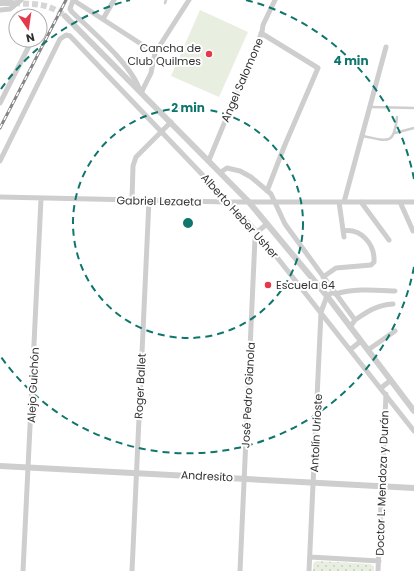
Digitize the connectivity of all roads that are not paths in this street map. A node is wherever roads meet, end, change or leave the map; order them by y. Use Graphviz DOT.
graph roads {
  1 [pos="21,0"];
  2 [pos="73,0"];
  3 [pos="114,0"];
  4 [pos="189,0"];
  5 [pos="275,0"];
  6 [pos="0,3"];
  7 [pos="12,3"];
  8 [pos="0,10"];
  9 [pos="65,16"];
  10 [pos="103,19"];
  11 [pos="261,33"];
  12 [pos="386,47"];
  13 [pos="28,48"];
  14 [pos="155,53"];
  15 [pos="141,93"];
  16 [pos="0,103"];
  17 [pos="370,107"];
  18 [pos="414,108"];
  19 [pos="397,117"];
  20 [pos="171,122"];
  21 [pos="414,128"];
  22 [pos="162,131"];
  23 [pos="395,133"];
  24 [pos="363,136"];
  25 [pos="209,160"];
  26 [pos="0,161"];
  27 [pos="221,172"];
  28 [pos="267,191"];
  29 [pos="0,197"];
  30 [pos="41,199"];
  31 [pos="132,200"];
  32 [pos="149,200"];
  33 [pos="248,201"];
  34 [pos="276,201"];
  35 [pos="228,202"];
  36 [pos="342,202"];
  37 [pos="361,202"];
  38 [pos="400,202"];
  39 [pos="414,202"];
  40 [pos="267,224"];
  41 [pos="343,231"];
  42 [pos="413,231"];
  43 [pos="258,232"];
  44 [pos="344,237"];
  45 [pos="389,240"];
  46 [pos="323,277"];
  47 [pos="395,291"];
  48 [pos="334,293"];
  49 [pos="326,296"];
  50 [pos="393,304"];
  51 [pos="321,312"];
  52 [pos="355,320"];
  53 [pos="350,327"];
  54 [pos="395,331"];
  55 [pos="361,341"];
  56 [pos="351,349"];
  57 [pos="368,350"];
  58 [pos="390,380"];
  59 [pos="381,388"];
  60 [pos="386,394"];
  61 [pos="414,411"];
  62 [pos="414,431"];
  63 [pos="0,466"];
  64 [pos="29,468"];
  65 [pos="136,473"];
  66 [pos="244,478"];
  67 [pos="314,482"];
  68 [pos="382,486"];
  69 [pos="414,488"];
  70 [pos="310,557"];
  71 [pos="378,561"];
  72 [pos="23,571"];
  73 [pos="132,571"];
  74 [pos="240,571"];
  75 [pos="309,571"];
  76 [pos="378,571"];
  1 -- 8 [label="street"];
  2 -- 10 [label="street"];
  2 -- 15 [label="street"];
  3 -- 10 [label="street"];
  4 -- 14 [label="street"];
  5 -- 11 [label="street, Angel Salomone"];
  6 -- 7 [label="street"];
  9 -- 15 [label="street, Alberto Heber Usher"];
  10 -- 14 [label="street"];
  11 -- 25 [label="street, Angel Salomone"];
  11 -- 28 [label="street"];
  12 -- 17 [label="street"];
  13 -- 16 [label="street"];
  14 -- 15 [label="street"];
  15 -- 20 [label="street, Alberto Heber Usher"];
  17 -- 18 [label="lane"];
  17 -- 24 [label="street"];
  19 -- 23 [label="lane"];
  20 -- 22 [label="street"];
  20 -- 25 [label="street, Alberto Heber Usher"];
  21 -- 23 [label="lane"];
  22 -- 26 [label="street, Alberto Heber Usher"];
  22 -- 31 [label="street"];
  22 -- 35 [label="street, Alberto Heber Usher"];
  23 -- 24 [label="lane"];
  24 -- 36 [label="street"];
  25 -- 27 [label="street, Alberto Heber Usher"];
  27 -- 28 [label="street"];
  27 -- 33 [label="street, Alberto Heber Usher"];
  28 -- 34 [label="street"];
  29 -- 30 [label="street, Gabriel Lezaeta"];
  30 -- 31 [label="street, Gabriel Lezaeta"];
  30 -- 64 [label="street, Alejo Guichón"];
  31 -- 32 [label="street, Gabriel Lezaeta"];
  32 -- 35 [label="street, Gabriel Lezaeta"];
  32 -- 65 [label="street, Roger Ballet"];
  33 -- 34 [label="street, Gabriel Lezaeta"];
  33 -- 35 [label="street, Gabriel Lezaeta"];
  33 -- 40 [label="street, Alberto Heber Usher"];
  34 -- 36 [label="street, Gabriel Lezaeta"];
  34 -- 46 [label="street"];
  35 -- 43 [label="street, Alberto Heber Usher"];
  36 -- 37 [label="street, Gabriel Lezaeta"];
  36 -- 41 [label="street"];
  37 -- 38 [label="street, Gabriel Lezaeta"];
  37 -- 45 [label="street"];
  38 -- 39 [label="street, Gabriel Lezaeta"];
  38 -- 42 [label="street"];
  40 -- 43 [label="street"];
  40 -- 49 [label="street, Alberto Heber Usher"];
  41 -- 44 [label="street"];
  41 -- 46 [label="street"];
  43 -- 51 [label="street, Alberto Heber Usher"];
  43 -- 66 [label="street, José Pedro Gianola"];
  46 -- 48 [label="street"];
  47 -- 48 [label="street"];
  48 -- 49 [label="street"];
  48 -- 52 [label="street"];
  49 -- 51 [label="street, Antolín Urioste"];
  49 -- 53 [label="street, Alberto Heber Usher"];
  50 -- 52 [label="street"];
  51 -- 56 [label="street, Alberto Heber Usher"];
  51 -- 67 [label="street, Antolín Urioste"];
  52 -- 53 [label="street"];
  53 -- 55 [label="street, Alberto Heber Usher"];
  54 -- 57 [label="street"];
  55 -- 56 [label="street"];
  55 -- 57 [label="street, Alberto Heber Usher"];
  56 -- 59 [label="street, Alberto Heber Usher"];
  57 -- 58 [label="street, Alberto Heber Usher"];
  58 -- 59 [label="street"];
  58 -- 61 [label="street, Alberto Heber Usher"];
  59 -- 60 [label="street, Alberto Heber Usher"];
  60 -- 62 [label="street, Alberto Heber Usher"];
  60 -- 68 [label="street, Doctor L. Mendoza y Durán"];
  63 -- 64 [label="street, Andresito"];
  64 -- 65 [label="street, Andresito"];
  64 -- 72 [label="street, Alejo Guichón"];
  65 -- 66 [label="street, Andresito"];
  65 -- 73 [label="street, Roger Ballet"];
  66 -- 67 [label="street, Andresito"];
  66 -- 74 [label="street, José Pedro Gianola"];
  67 -- 68 [label="street, Andresito"];
  67 -- 70 [label="street, Antolín Urioste"];
  68 -- 69 [label="street, Andresito"];
  68 -- 71 [label="street, Doctor L. Mendoza y Durán"];
  70 -- 71 [label="street"];
  70 -- 75 [label="street, Antolín Urioste"];
  71 -- 76 [label="street, Doctor L. Mendoza y Durán"];
}
